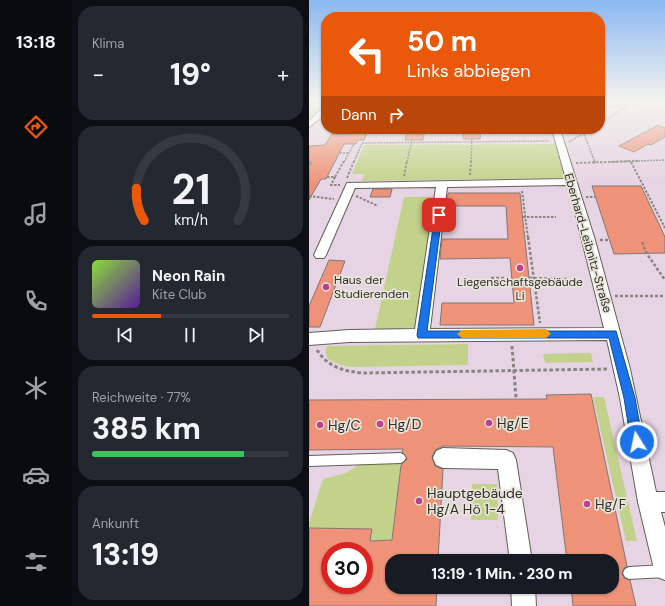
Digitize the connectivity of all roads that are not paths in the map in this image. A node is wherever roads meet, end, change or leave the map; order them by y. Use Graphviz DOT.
graph roads {
  1 [pos="559,138"];
  2 [pos="572,182"];
  3 [pos="442,184"];
  4 [pos="319,255"];
  5 [pos="613,334"];
  6 [pos="422,335"];
  7 [pos="310,339"];
  8 [pos="401,458"];
  9 [pos="443,458"];
  10 [pos="309,460"];
  11 [pos="656,502"];
  12 [pos="520,554"];
  13 [pos="665,570"];
  14 [pos="629,572"];
  15 [pos="523,594"];
  16 [pos="524,606"];
  1 -- 2 [label="street, Eberhard-Leibnitz-Straße"];
  2 -- 3 [label="street"];
  2 -- 5 [label="street, Eberhard-Leibnitz-Straße"];
  3 -- 4 [label="street"];
  3 -- 6 [label="street"];
  5 -- 6 [label="street"];
  5 -- 11 [label="street, Eberhard-Leibnitz-Straße"];
  6 -- 7 [label="street"];
  8 -- 10 [label="lane"];
  9 -- 12 [label="street"];
  11 -- 13 [label="street, Eberhard-Leibnitz-Straße"];
  13 -- 14 [label="lane"];
  15 -- 16 [label="street"];
}
